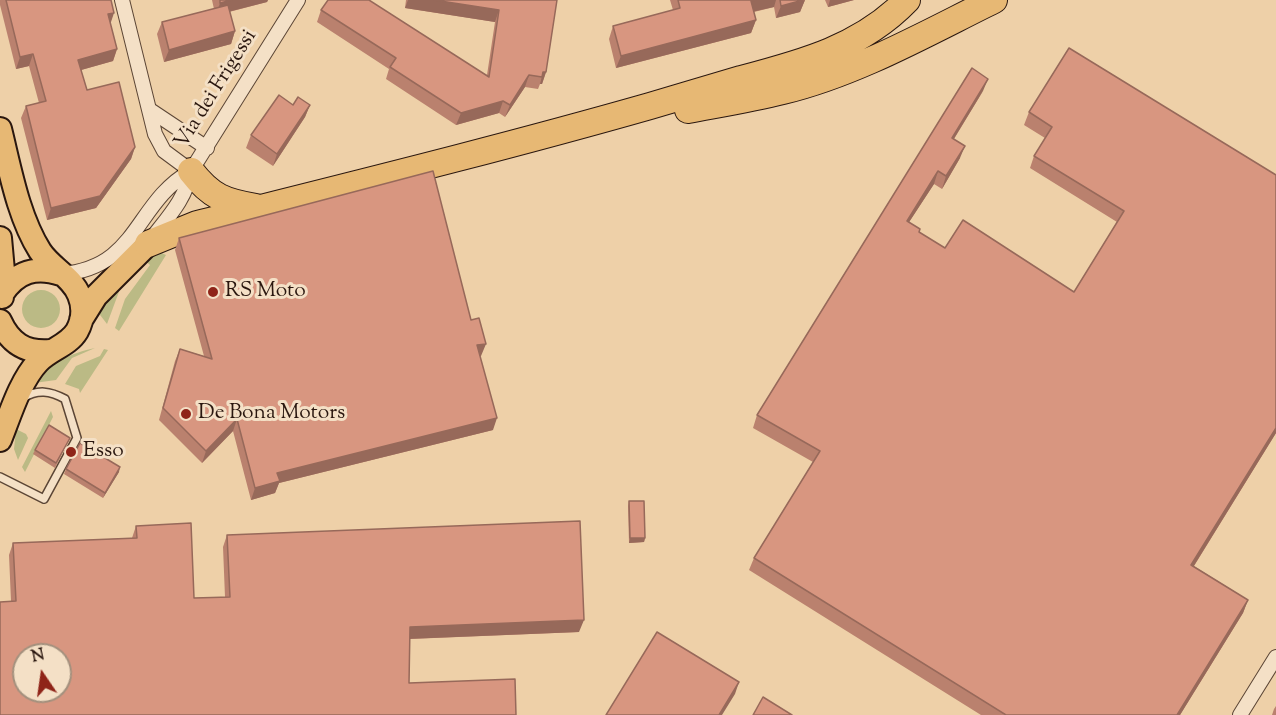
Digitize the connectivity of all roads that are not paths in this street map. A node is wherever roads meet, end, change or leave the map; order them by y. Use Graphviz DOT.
graph roads {
  1 [pos="122,0"];
  2 [pos="298,0"];
  3 [pos="907,0"];
  4 [pos="994,0"];
  5 [pos="742,89"];
  6 [pos="150,110"];
  7 [pos="0,129"];
  8 [pos="207,148"];
  9 [pos="191,171"];
  10 [pos="263,207"];
  11 [pos="0,238"];
  12 [pos="148,244"];
  13 [pos="62,274"];
  14 [pos="1,298"];
  15 [pos="81,320"];
  16 [pos="0,321"];
  17 [pos="50,351"];
  18 [pos="16,402"];
  19 [pos="0,440"];
  20 [pos="0,477"];
  21 [pos="1276,657"];
  22 [pos="1240,715"];
  1 -- 6 [label="street"];
  2 -- 8 [label="street, Via dei Frigessi"];
  3 -- 5 [label="highway"];
  4 -- 5 [label="highway"];
  5 -- 10 [label="highway"];
  6 -- 8 [label="street"];
  6 -- 9 [label="street"];
  7 -- 13 [label="main road"];
  8 -- 9 [label="street, Via dei Frigessi"];
  9 -- 10 [label="highway"];
  9 -- 12 [label="street, Via dei Frigessi"];
  9 -- 13 [label="street, Via dei Frigessi"];
  10 -- 12 [label="highway"];
  11 -- 14 [label="main road"];
  12 -- 15 [label="main road"];
  13 -- 14 [label="main road"];
  13 -- 15 [label="main road"];
  15 -- 17 [label="main road"];
  16 -- 17 [label="main road"];
  17 -- 18 [label="main road"];
  18 -- 19 [label="main road"];
  18 -- 20 [label="lane"];
  21 -- 22 [label="street"];
}
